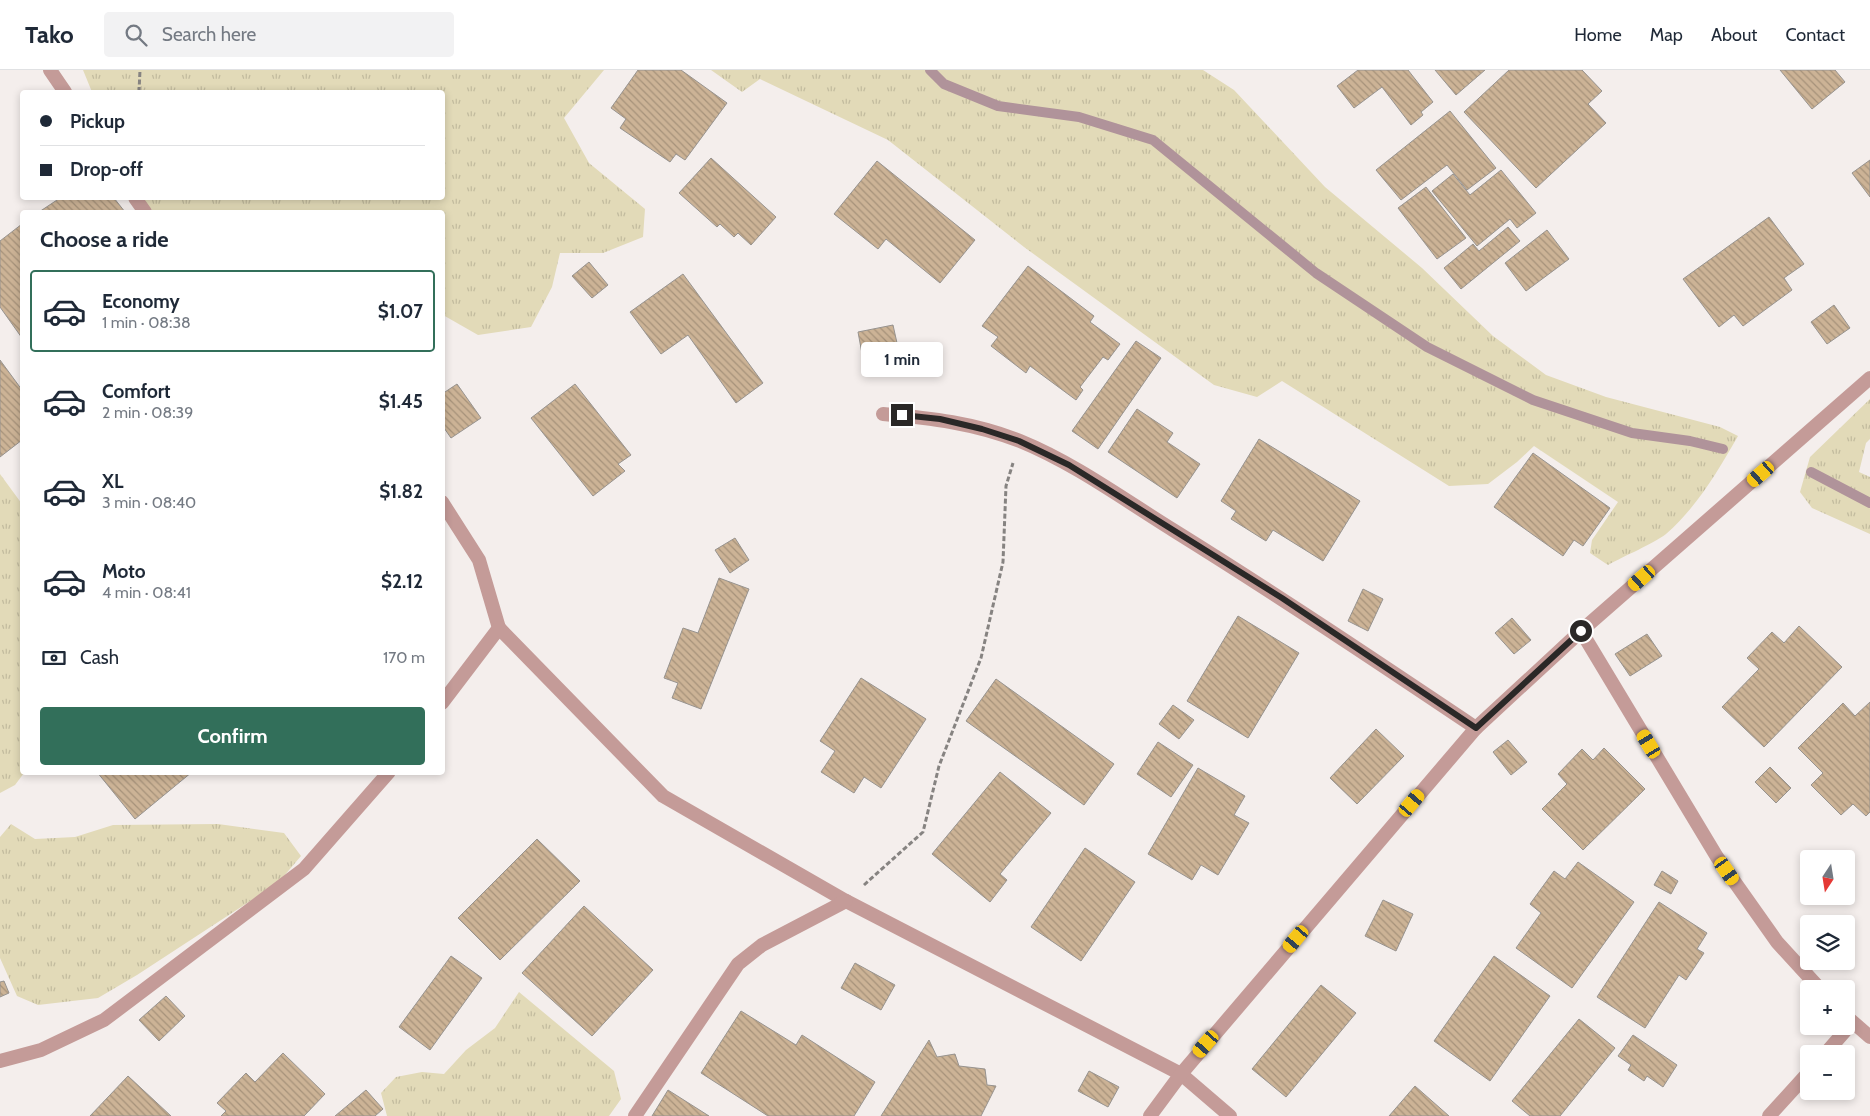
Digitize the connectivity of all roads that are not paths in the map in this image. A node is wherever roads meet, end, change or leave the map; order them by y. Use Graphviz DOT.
graph roads {
  1 [pos="50,70"];
  2 [pos="64,90"];
  3 [pos="1870,378"];
  4 [pos="883,414"];
  5 [pos="445,507"];
  6 [pos="498,628"];
  7 [pos="1581,631"];
  8 [pos="445,699"];
  9 [pos="1476,728"];
  10 [pos="386,775"];
  11 [pos="846,901"];
  12 [pos="1812,980"];
  13 [pos="1855,1025"];
  14 [pos="1870,1037"];
  15 [pos="0,1062"];
  16 [pos="1181,1074"];
  17 [pos="1800,1082"];
  18 [pos="635,1116"];
  19 [pos="1150,1116"];
  20 [pos="1230,1116"];
  21 [pos="1769,1116"];
  1 -- 2 [label="street"];
  3 -- 7 [label="street"];
  4 -- 9 [label="street"];
  5 -- 6 [label="street"];
  6 -- 8 [label="street"];
  6 -- 11 [label="street"];
  7 -- 9 [label="street"];
  7 -- 12 [label="street"];
  9 -- 16 [label="street"];
  10 -- 15 [label="street"];
  11 -- 16 [label="street"];
  11 -- 18 [label="street"];
  13 -- 14 [label="street"];
  16 -- 19 [label="street"];
  16 -- 20 [label="street"];
  17 -- 21 [label="street"];
}
